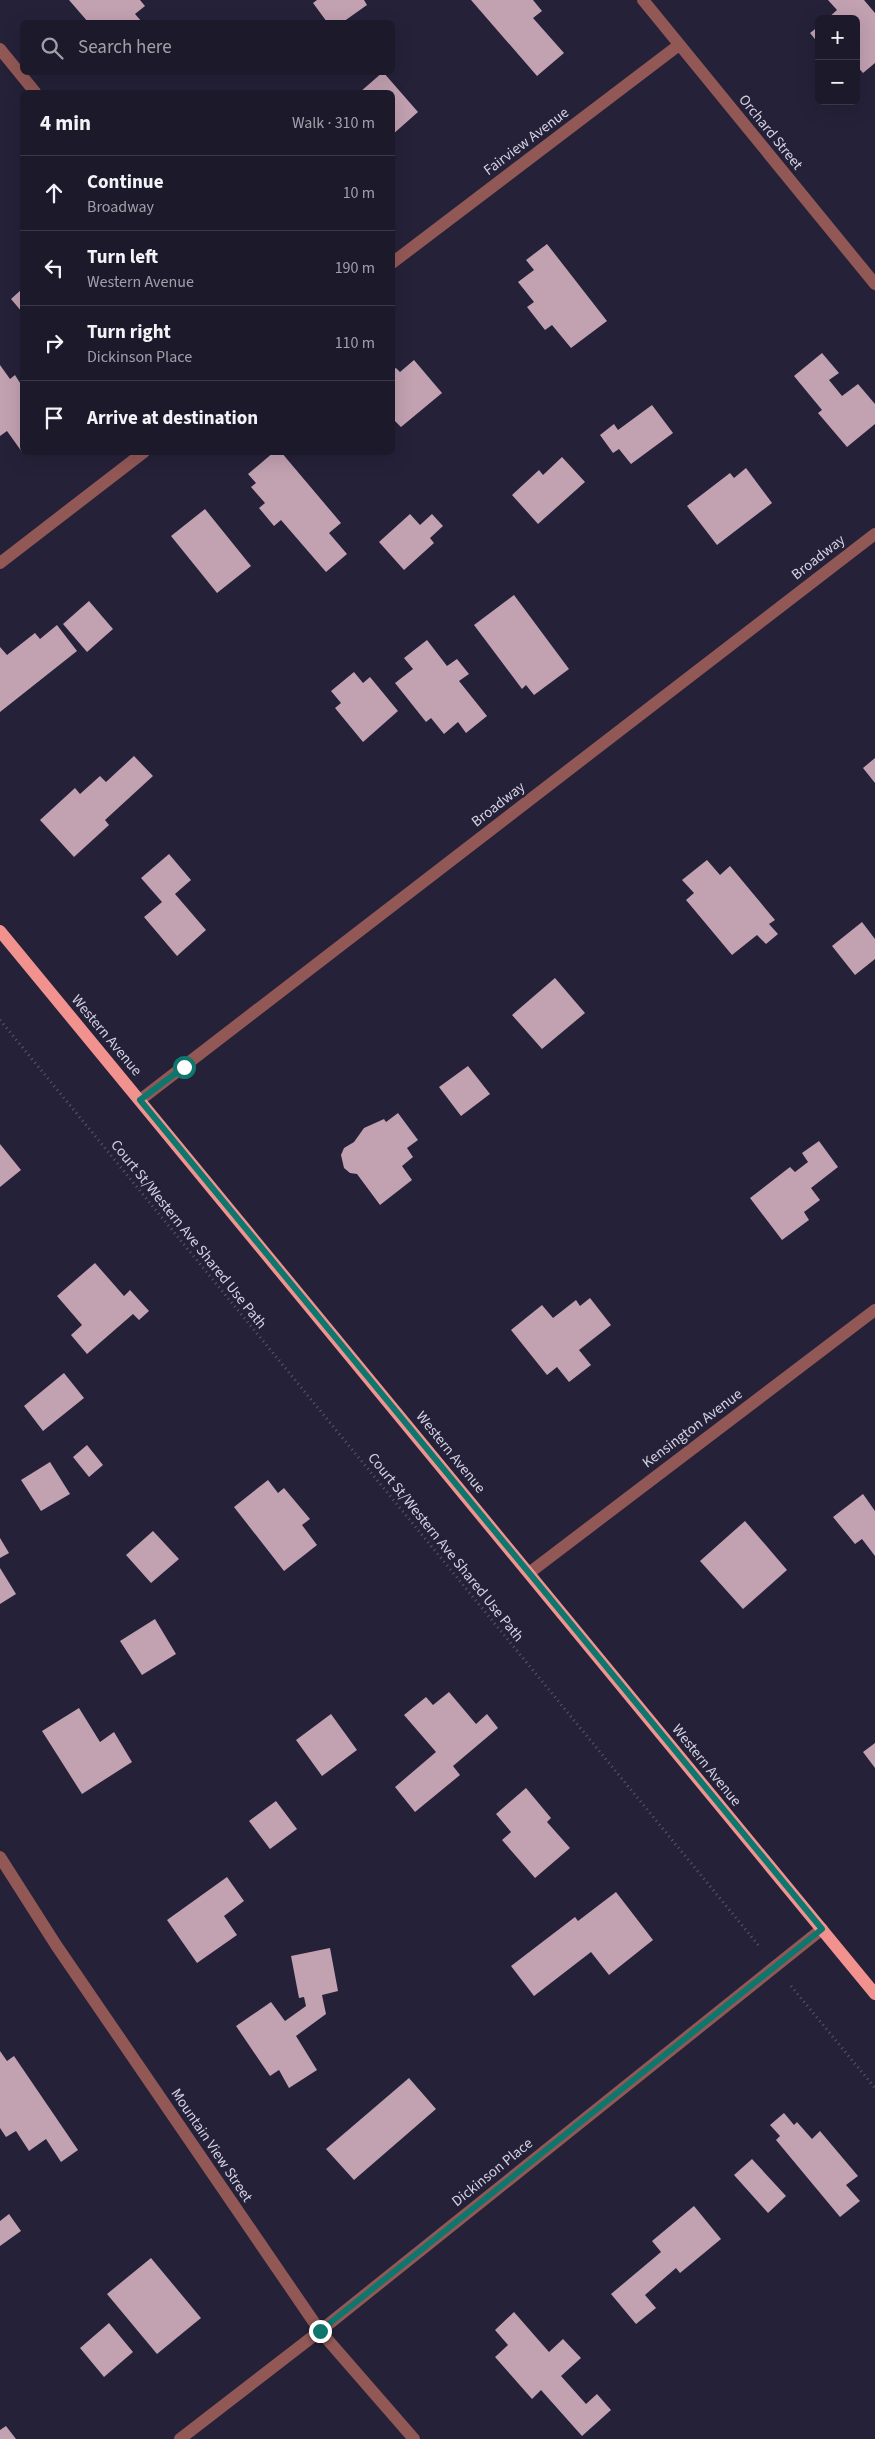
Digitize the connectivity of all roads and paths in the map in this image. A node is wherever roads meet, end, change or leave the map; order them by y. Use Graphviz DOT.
graph roads {
  1 [pos="643,0"];
  2 [pos="679,45"];
  3 [pos="0,49"];
  4 [pos="20,74"];
  5 [pos="21,75"];
  6 [pos="33,90"];
  7 [pos="395,261"];
  8 [pos="875,284"];
  9 [pos="140,455"];
  10 [pos="875,534"];
  11 [pos="0,563"];
  12 [pos="0,931"];
  13 [pos="0,1020"];
  14 [pos="140,1100"];
  15 [pos="875,1310"];
  16 [pos="529,1572"];
  17 [pos="0,1857"];
  18 [pos="822,1929"];
  19 [pos="775,1966"];
  20 [pos="875,1994"];
  21 [pos="875,2088"];
  22 [pos="320,2331"];
  23 [pos="180,2439"];
  24 [pos="414,2439"];
  1 -- 2 [label="street, Orchard Street"];
  2 -- 7 [label="street, Fairview Avenue"];
  2 -- 8 [label="street, Orchard Street"];
  3 -- 4 [label="street"];
  5 -- 6 [label="street"];
  9 -- 11 [label="street"];
  10 -- 14 [label="street, Broadway"];
  12 -- 14 [label="main road, Western Avenue"];
  13 -- 19 [label="path, Court St/Western Ave Shared Use Path"];
  14 -- 16 [label="main road, Western Avenue"];
  15 -- 16 [label="street, Kensington Avenue"];
  16 -- 18 [label="main road, Western Avenue"];
  17 -- 22 [label="street, Mountain View Street"];
  18 -- 19 [label="street, Dickinson Place"];
  18 -- 20 [label="main road, Western Avenue"];
  19 -- 21 [label="path, Court St/Western Ave Shared Use Path"];
  19 -- 22 [label="street, Dickinson Place"];
  22 -- 23 [label="street, Dickinson Place"];
  22 -- 24 [label="street, Mountain View Street"];
}
